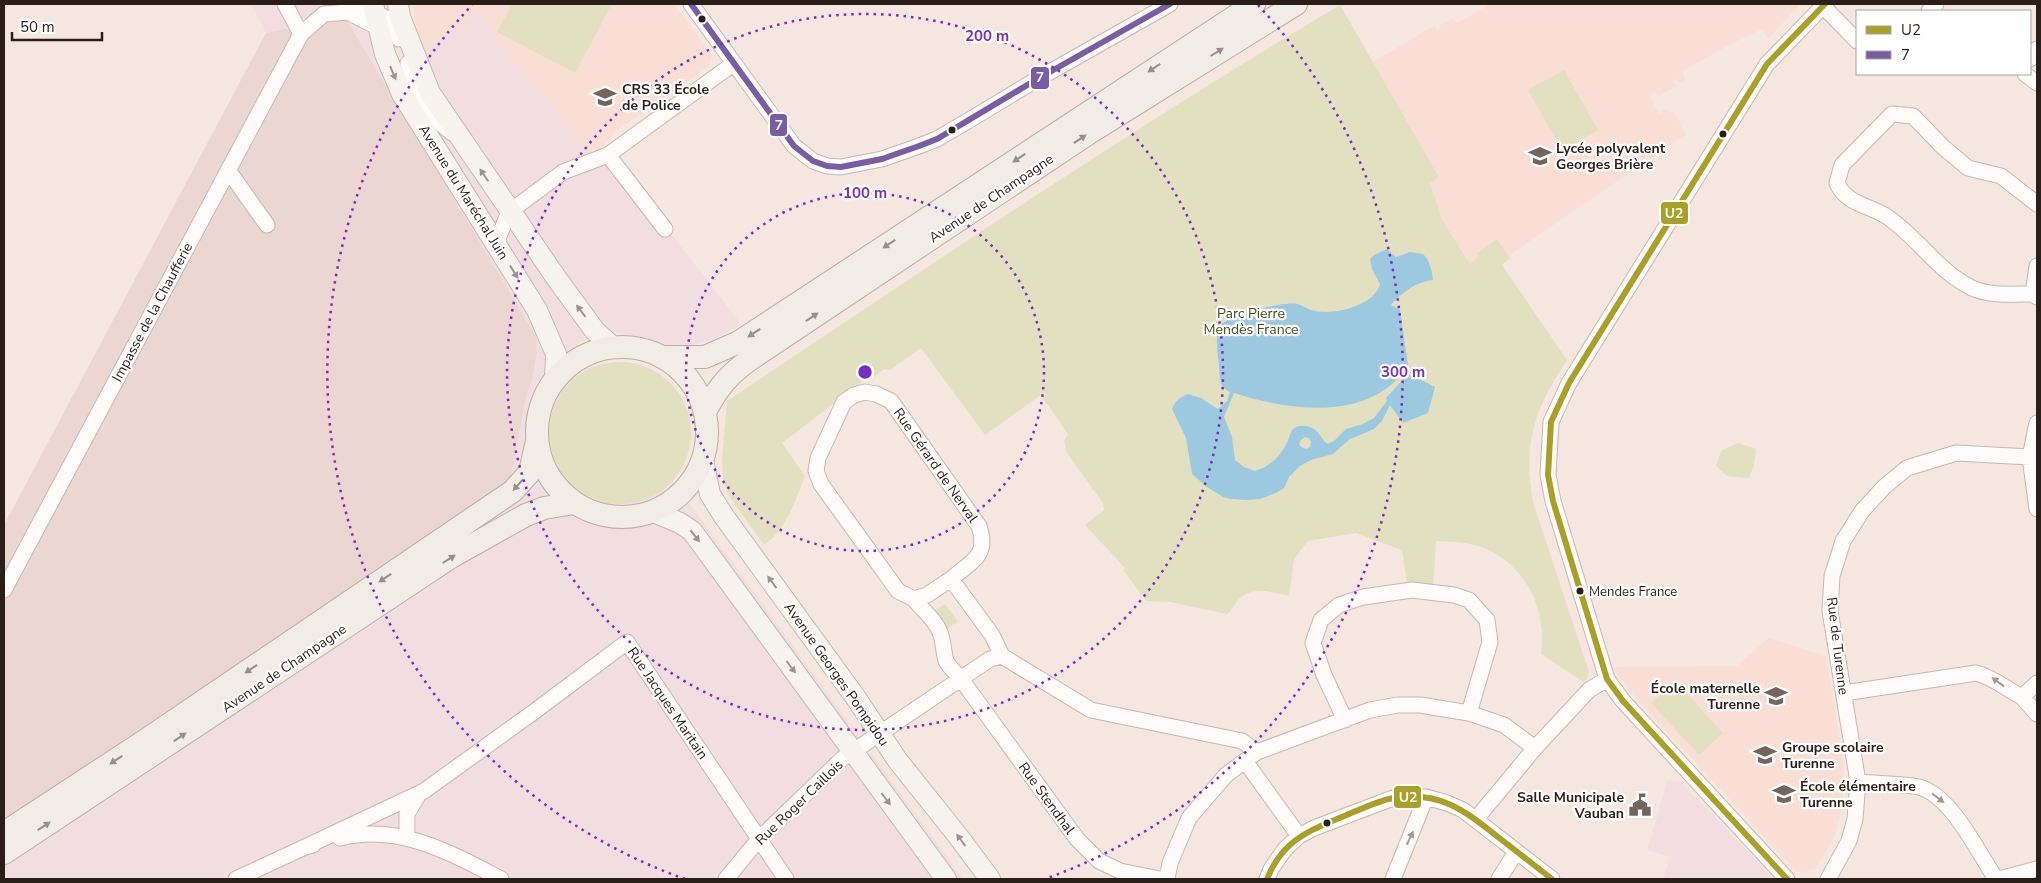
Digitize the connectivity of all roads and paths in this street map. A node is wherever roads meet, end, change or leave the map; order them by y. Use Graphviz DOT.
graph roads {
  1 [pos="398,4"];
  2 [pos="692,4"];
  3 [pos="1170,4"];
  4 [pos="1254,4"];
  5 [pos="1296,4"];
  6 [pos="1824,5"];
  7 [pos="287,7"];
  8 [pos="349,8"];
  9 [pos="374,14"];
  10 [pos="301,34"];
  11 [pos="1856,40"];
  12 [pos="733,64"];
  13 [pos="2026,75"];
  14 [pos="2037,83"];
  15 [pos="459,138"];
  16 [pos="608,155"];
  17 [pos="228,170"];
  18 [pos="2037,204"];
  19 [pos="509,212"];
  20 [pos="267,225"];
  21 [pos="665,229"];
  22 [pos="497,245"];
  23 [pos="2037,266"];
  24 [pos="2035,295"];
  25 [pos="613,347"];
  26 [pos="662,357"];
  27 [pos="555,379"];
  28 [pos="705,412"];
  29 [pos="2037,423"];
  30 [pos="537,442"];
  31 [pos="2030,458"];
  32 [pos="703,460"];
  33 [pos="574,503"];
  34 [pos="2037,510"];
  35 [pos="654,512"];
  36 [pos="951,579"];
  37 [pos="4,590"];
  38 [pos="914,599"];
  39 [pos="1002,656"];
  40 [pos="961,679"];
  41 [pos="1607,679"];
  42 [pos="2037,683"];
  43 [pos="1844,693"];
  44 [pos="2022,697"];
  45 [pos="1469,714"];
  46 [pos="2037,714"];
  47 [pos="1345,720"];
  48 [pos="881,735"];
  49 [pos="1535,748"];
  50 [pos="854,753"];
  51 [pos="1251,756"];
  52 [pos="1858,782"];
  53 [pos="419,794"];
  54 [pos="1426,797"];
  55 [pos="391,807"];
  56 [pos="1476,819"];
  57 [pos="4,833"];
  58 [pos="379,833"];
  59 [pos="1299,836"];
  60 [pos="407,838"];
  61 [pos="759,839"];
  62 [pos="305,847"];
  63 [pos="1516,852"];
  64 [pos="4,853"];
  65 [pos="2037,869"];
  66 [pos="236,879"];
  67 [pos="501,879"];
  68 [pos="726,879"];
  69 [pos="786,879"];
  70 [pos="946,879"];
  71 [pos="990,879"];
  72 [pos="1160,879"];
  73 [pos="1166,879"];
  74 [pos="1267,879"];
  75 [pos="1393,879"];
  76 [pos="1500,879"];
  77 [pos="1552,879"];
  78 [pos="1787,879"];
  79 [pos="1828,879"];
  80 [pos="1997,879"];
  1 -- 15 [label="main road, Avenue du Maréchal Juin"];
  2 -- 12 [label="street"];
  3 -- 12 [label="street"];
  4 -- 26 [label="main road, Avenue de Champagne, one-way"];
  28 -- 5 [label="main road, Avenue de Champagne, one-way"];
  6 -- 11 [label="street"];
  6 -- 41 [label="street"];
  7 -- 10 [label="street"];
  8 -- 9 [label="street"];
  8 -- 10 [label="street"];
  9 -- 15 [label="street"];
  9 -- 22 [label="main road, Avenue du Maréchal Juin, one-way"];
  10 -- 17 [label="street, Impasse de la Chaufferie"];
  12 -- 16 [label="street"];
  13 -- 14 [label="street"];
  19 -- 15 [label="main road, Avenue du Maréchal Juin, one-way"];
  16 -- 19 [label="street"];
  16 -- 21 [label="street"];
  17 -- 20 [label="street"];
  17 -- 37 [label="street, Impasse de la Chaufferie"];
  18 -- 24 [label="street"];
  19 -- 22 [label="street"];
  25 -- 19 [label="main road, Avenue du Maréchal Juin, one-way"];
  22 -- 27 [label="main road, Avenue du Maréchal Juin, one-way"];
  23 -- 24 [label="street"];
  25 -- 26 [label="main road"];
  25 -- 27 [label="main road"];
  26 -- 28 [label="main road"];
  27 -- 30 [label="main road"];
  28 -- 32 [label="main road"];
  29 -- 31 [label="street"];
  30 -- 33 [label="main road"];
  30 -- 57 [label="main road, Avenue de Champagne, one-way"];
  31 -- 34 [label="street"];
  31 -- 43 [label="street, Rue de Turenne"];
  32 -- 35 [label="main road"];
  48 -- 32 [label="main road, Avenue Georges Pompidou, one-way"];
  33 -- 35 [label="main road"];
  64 -- 33 [label="main road, Avenue de Champagne, one-way"];
  35 -- 50 [label="main road, one-way"];
  36 -- 38 [label="street, Rue Gérard de Nerval"];
  36 -- 38 [label="street, Rue Gérard de Nerval"];
  36 -- 39 [label="street"];
  38 -- 40 [label="street, Rue Stendhal"];
  39 -- 40 [label="street, Rue Roger Caillois"];
  39 -- 51 [label="street"];
  40 -- 48 [label="street, Rue Roger Caillois"];
  40 -- 72 [label="street, Rue Stendhal"];
  41 -- 49 [label="street"];
  41 -- 78 [label="street"];
  42 -- 44 [label="street"];
  44 -- 43 [label="street, one-way"];
  43 -- 52 [label="street, Rue de Turenne"];
  44 -- 46 [label="street"];
  45 -- 47 [label="street"];
  45 -- 47 [label="street"];
  45 -- 49 [label="street"];
  47 -- 51 [label="street"];
  48 -- 50 [label="street, Rue Roger Caillois"];
  71 -- 48 [label="main road, Avenue Georges Pompidou, one-way"];
  49 -- 56 [label="street"];
  50 -- 61 [label="street, Rue Roger Caillois"];
  50 -- 70 [label="main road, one-way"];
  51 -- 59 [label="street"];
  51 -- 73 [label="street"];
  52 -- 79 [label="street, Rue de Turenne"];
  52 -- 80 [label="street, one-way"];
  53 -- 55 [label="street, Rue Jacques Maritain"];
  53 -- 60 [label="street, Rue Jacques Maritain"];
  53 -- 61 [label="street, Rue Jacques Maritain"];
  54 -- 56 [label="street"];
  54 -- 59 [label="street"];
  75 -- 54 [label="street, one-way"];
  55 -- 58 [label="street"];
  55 -- 62 [label="street, Rue Jacques Maritain"];
  56 -- 63 [label="street"];
  58 -- 60 [label="street"];
  58 -- 62 [label="street"];
  59 -- 74 [label="street"];
  60 -- 67 [label="street"];
  61 -- 68 [label="street, Rue Roger Caillois"];
  61 -- 69 [label="street, Rue Jacques Maritain"];
  62 -- 66 [label="street"];
  63 -- 76 [label="street"];
  63 -- 77 [label="street"];
  65 -- 80 [label="street"];
}
